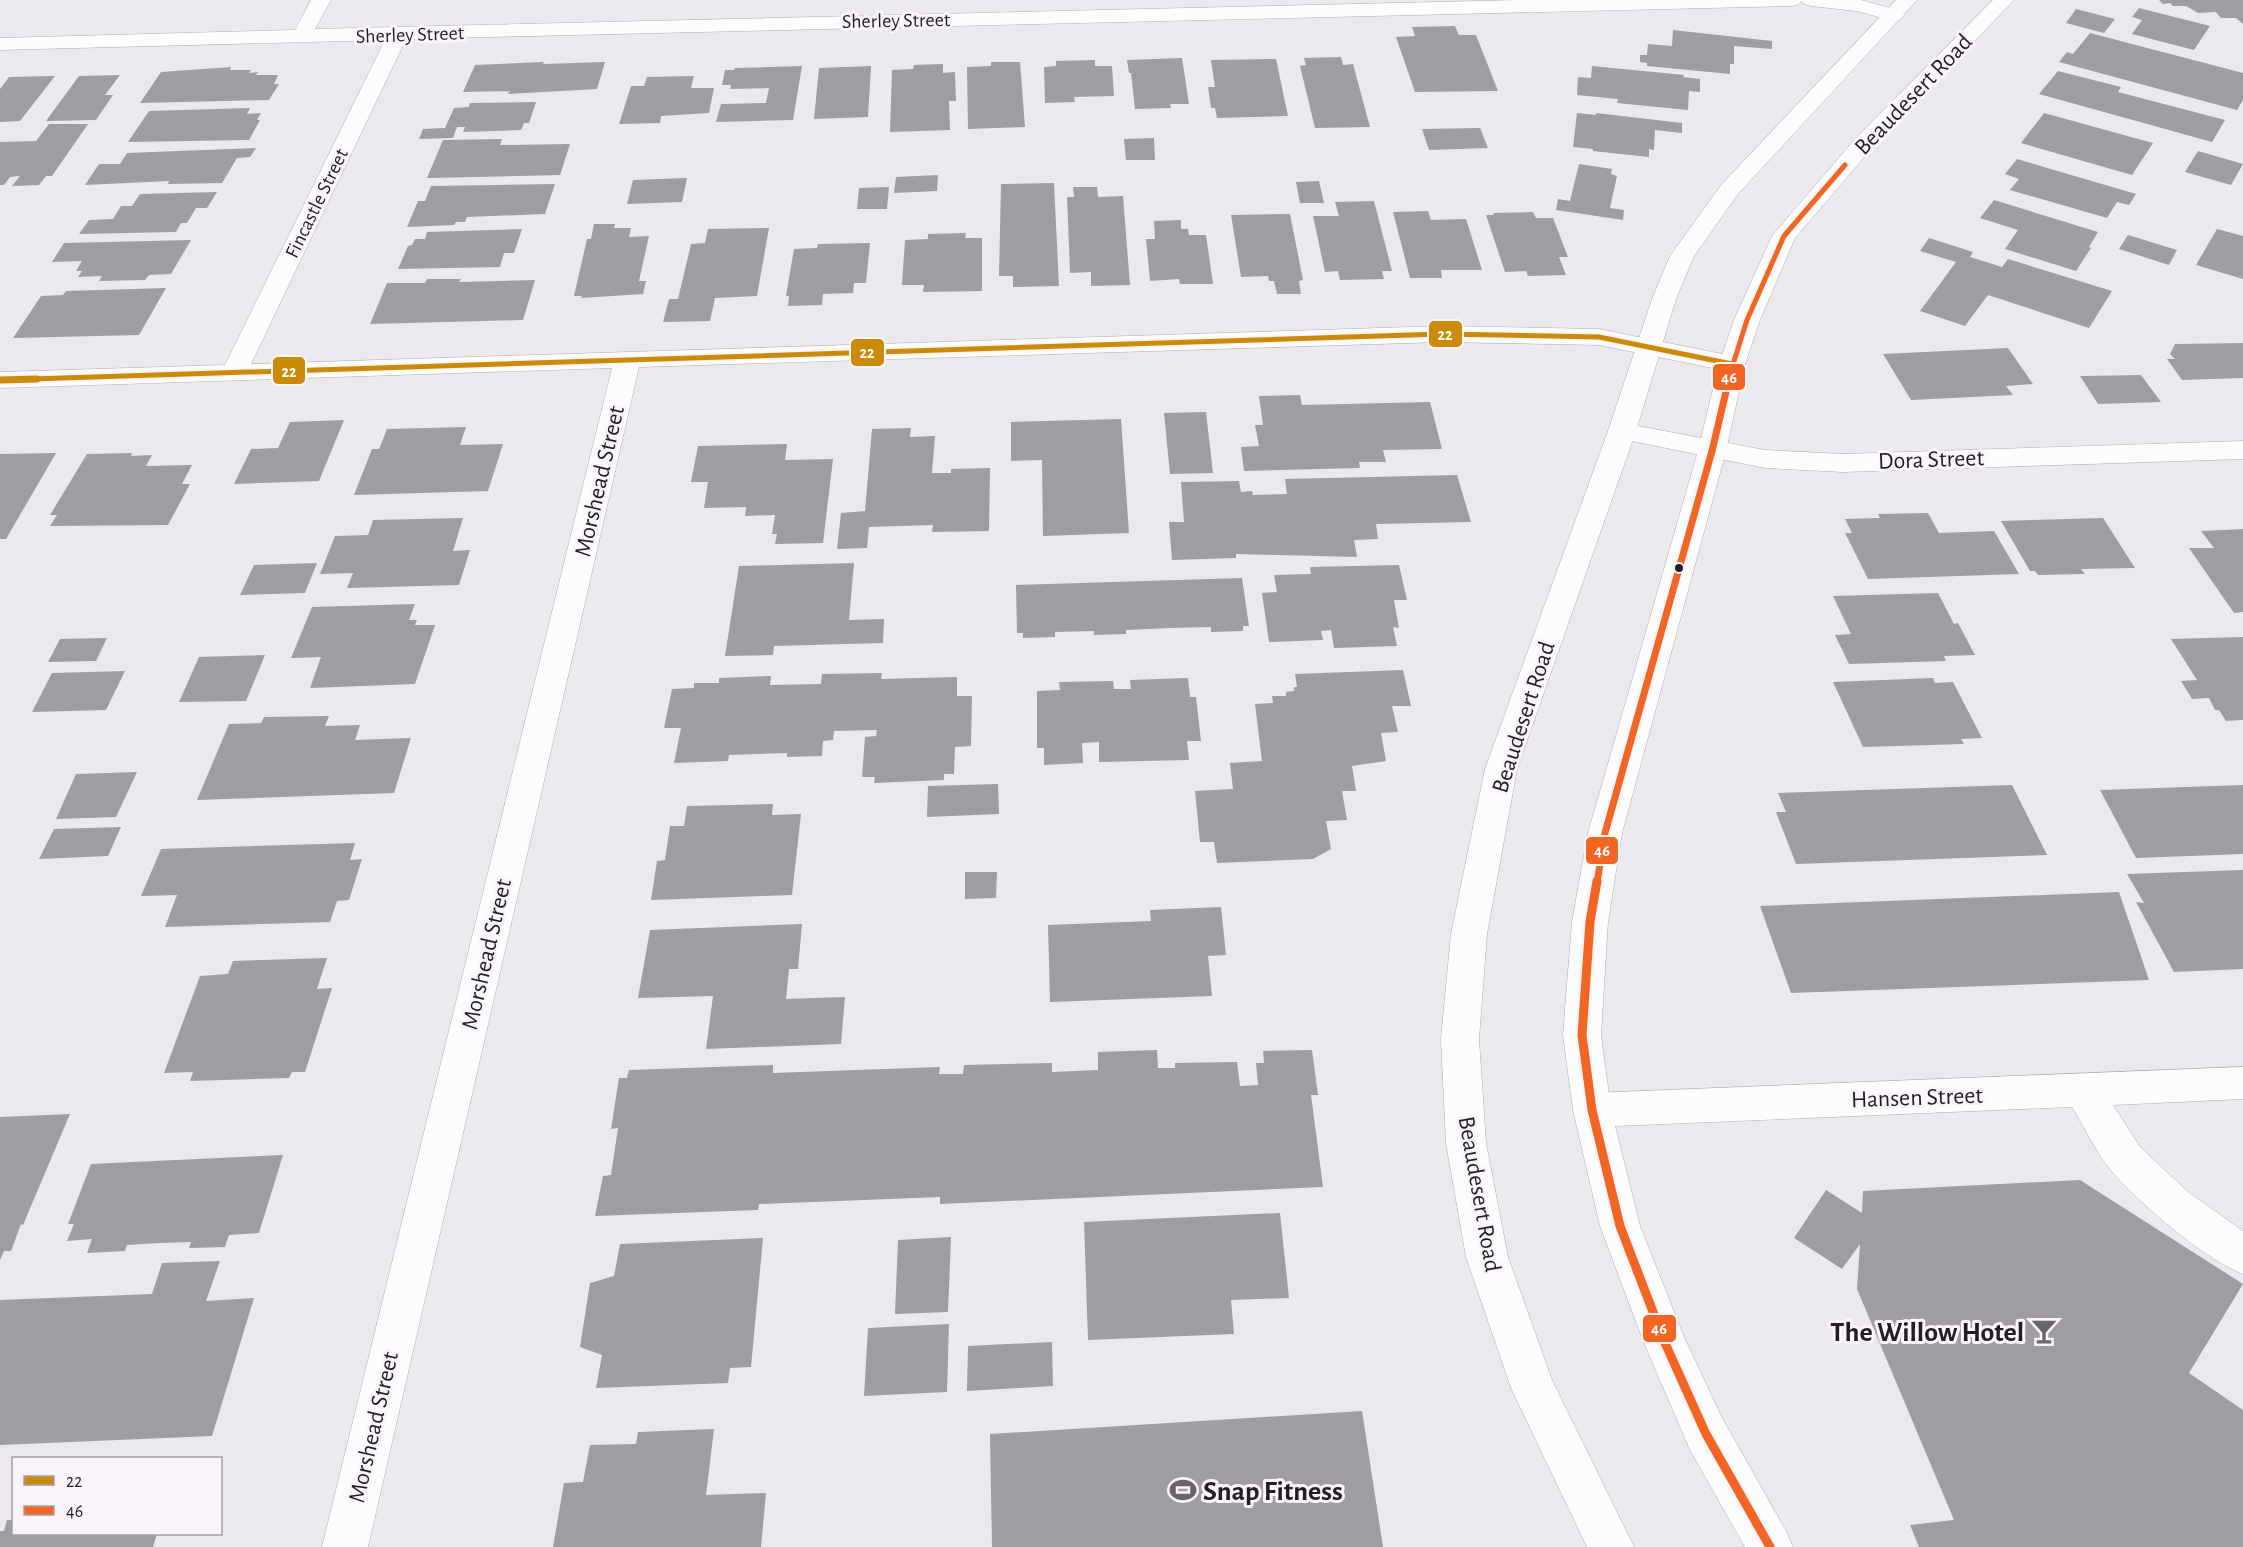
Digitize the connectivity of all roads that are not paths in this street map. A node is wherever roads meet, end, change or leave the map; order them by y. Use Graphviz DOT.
graph roads {
  1 [pos="321,0"];
  2 [pos="1792,0"];
  3 [pos="1811,0"];
  4 [pos="2004,0"];
  5 [pos="1900,7"];
  6 [pos="882,10"];
  7 [pos="398,34"];
  8 [pos="301,37"];
  9 [pos="0,44"];
  10 [pos="1648,345"];
  11 [pos="627,361"];
  12 [pos="1732,364"];
  13 [pos="234,373"];
  14 [pos="0,380"];
  15 [pos="1622,431"];
  16 [pos="2243,450"];
  17 [pos="1712,451"];
  18 [pos="2243,1083"];
  19 [pos="2082,1090"];
  20 [pos="1592,1110"];
  21 [pos="2243,1255"];
  22 [pos="345,1547"];
  23 [pos="1611,1547"];
  24 [pos="1770,1547"];
  1 -- 8 [label="main road"];
  2 -- 6 [label="main road, Sherley Street"];
  3 -- 5 [label="main road"];
  4 -- 12 [label="main road, Beaudesert Road"];
  5 -- 10 [label="main road, Beaudesert Road"];
  6 -- 7 [label="main road, Sherley Street"];
  7 -- 8 [label="main road, Sherley Street"];
  7 -- 13 [label="main road, Fincastle Street"];
  8 -- 9 [label="main road, Sherley Street"];
  10 -- 11 [label="main road"];
  10 -- 12 [label="main road"];
  10 -- 15 [label="main road, Beaudesert Road"];
  11 -- 13 [label="main road"];
  11 -- 22 [label="main road, Morshead Street"];
  12 -- 17 [label="main road, Beaudesert Road"];
  13 -- 14 [label="main road"];
  15 -- 17 [label="main road, Dora Street"];
  15 -- 23 [label="main road, Beaudesert Road"];
  16 -- 17 [label="main road, Dora Street"];
  17 -- 20 [label="main road, Beaudesert Road"];
  18 -- 19 [label="main road, Hansen Street"];
  19 -- 20 [label="main road, Hansen Street"];
  19 -- 21 [label="main road"];
  20 -- 24 [label="main road, Beaudesert Road"];
}
